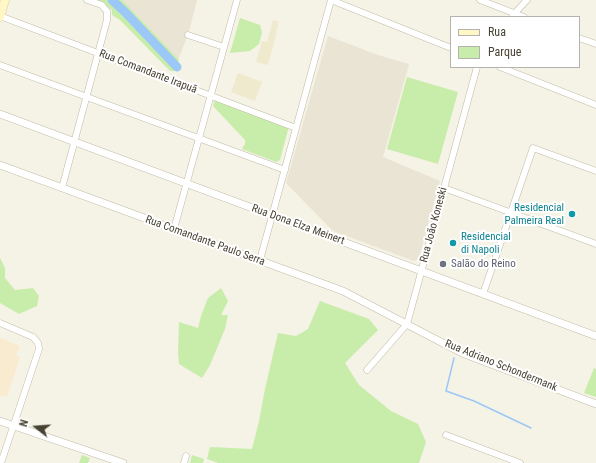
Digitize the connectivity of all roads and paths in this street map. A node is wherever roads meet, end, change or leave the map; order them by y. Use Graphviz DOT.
graph roads {
  1 [pos="4,0"];
  2 [pos="87,0"];
  3 [pos="237,0"];
  4 [pos="331,0"];
  5 [pos="480,0"];
  6 [pos="527,0"];
  7 [pos="513,15"];
  8 [pos="0,17"];
  9 [pos="188,35"];
  10 [pos="580,38"];
  11 [pos="596,44"];
  12 [pos="224,47"];
  13 [pos="450,48"];
  14 [pos="98,53"];
  15 [pos="0,65"];
  16 [pos="478,68"];
  17 [pos="503,68"];
  18 [pos="210,95"];
  19 [pos="86,97"];
  20 [pos="596,104"];
  21 [pos="0,114"];
  22 [pos="296,128"];
  23 [pos="199,138"];
  24 [pos="74,142"];
  25 [pos="0,165"];
  26 [pos="285,170"];
  27 [pos="596,171"];
  28 [pos="186,184"];
  29 [pos="62,188"];
  30 [pos="444,188"];
  31 [pos="511,213"];
  32 [pos="272,216"];
  33 [pos="174,229"];
  34 [pos="596,244"];
  35 [pos="260,260"];
  36 [pos="422,271"];
  37 [pos="483,294"];
  38 [pos="0,323"];
  39 [pos="407,324"];
  40 [pos="596,336"];
  41 [pos="367,370"];
  42 [pos="596,404"];
  43 [pos="0,421"];
  44 [pos="14,426"];
  45 [pos="446,435"];
  46 [pos="186,456"];
  47 [pos="1,463"];
  48 [pos="123,463"];
  49 [pos="184,463"];
  50 [pos="520,463"];
  1 -- 8 [label="main road"];
  2 -- 14 [label="street"];
  3 -- 12 [label="street"];
  4 -- 13 [label="street"];
  4 -- 22 [label="street"];
  5 -- 7 [label="street"];
  6 -- 7 [label="street"];
  8 -- 14 [label="street, Rua Comandante Irapuã"];
  9 -- 12 [label="street"];
  10 -- 11 [label="street"];
  12 -- 18 [label="street"];
  14 -- 18 [label="street, Rua Comandante Irapuã"];
  14 -- 19 [label="street"];
  15 -- 19 [label="street"];
  16 -- 30 [label="street, Rua João Koneski"];
  17 -- 20 [label="street"];
  18 -- 22 [label="street, Rua Comandante Irapuã"];
  18 -- 23 [label="street"];
  19 -- 23 [label="street"];
  19 -- 24 [label="street"];
  21 -- 24 [label="street, Rua Dona Elza Meinert"];
  22 -- 26 [label="street"];
  23 -- 26 [label="street"];
  23 -- 28 [label="street"];
  24 -- 28 [label="street, Rua Dona Elza Meinert"];
  24 -- 29 [label="street"];
  25 -- 29 [label="street, Rua Comandante Paulo Serra"];
  26 -- 32 [label="street"];
  27 -- 31 [label="street"];
  28 -- 32 [label="street, Rua Dona Elza Meinert"];
  28 -- 33 [label="street"];
  29 -- 33 [label="street, Rua Comandante Paulo Serra"];
  30 -- 31 [label="street"];
  30 -- 36 [label="street, Rua João Koneski"];
  31 -- 34 [label="street"];
  31 -- 37 [label="street"];
  32 -- 35 [label="street"];
  32 -- 36 [label="street, Rua Dona Elza Meinert"];
  33 -- 35 [label="street, Rua Comandante Paulo Serra"];
  35 -- 39 [label="street, Rua Comandante Paulo Serra"];
  36 -- 37 [label="street, Rua Dona Elza Meinert"];
  36 -- 39 [label="street, Rua João Koneski"];
  37 -- 40 [label="street, Rua Dona Elza Meinert"];
  38 -- 44 [label="street"];
  39 -- 41 [label="street, Rua João Koneski"];
  39 -- 42 [label="street, Rua Adriano Schondermank"];
  43 -- 44 [label="street"];
  44 -- 47 [label="street"];
  44 -- 48 [label="street"];
  45 -- 50 [label="street"];
  46 -- 49 [label="street"];
}
